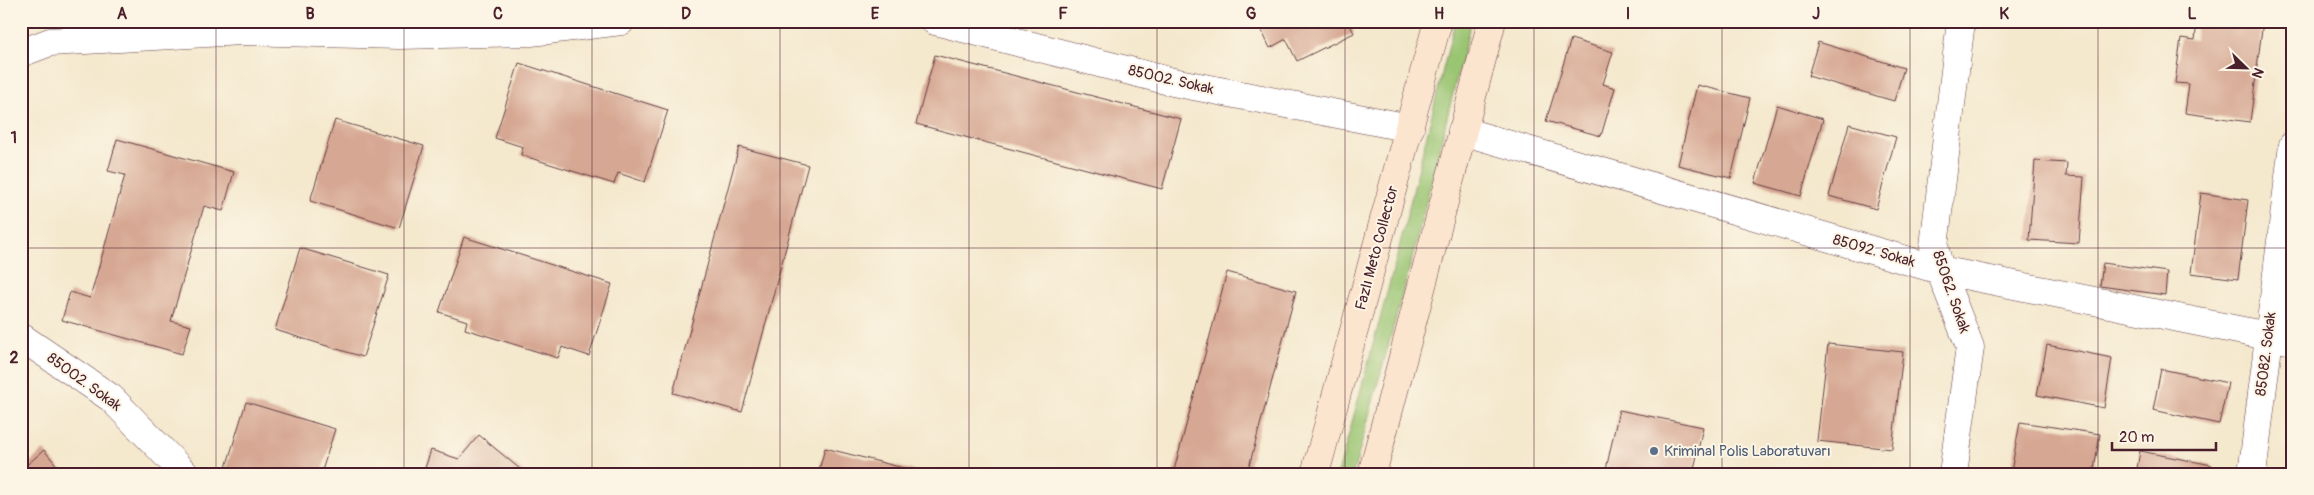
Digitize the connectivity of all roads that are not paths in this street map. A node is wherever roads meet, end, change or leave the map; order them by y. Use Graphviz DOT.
graph roads {
  1 [pos="621,21"];
  2 [pos="935,21"];
  3 [pos="1438,21"];
  4 [pos="1492,21"];
  5 [pos="1961,21"];
  6 [pos="21,53"];
  7 [pos="1410,128"];
  8 [pos="1462,131"];
  9 [pos="2293,145"];
  10 [pos="1940,270"];
  11 [pos="21,336"];
  12 [pos="2280,338"];
  13 [pos="185,474"];
  14 [pos="1315,474"];
  15 [pos="1372,474"];
  16 [pos="1953,474"];
  17 [pos="2252,474"];
  1 -- 6 [label="street"];
  2 -- 7 [label="street, 85002. Sokak"];
  3 -- 7 [label="main road, Fazlı Meto Collector"];
  4 -- 8 [label="main road"];
  5 -- 10 [label="street, 85062. Sokak"];
  7 -- 14 [label="main road, Fazlı Meto Collector"];
  8 -- 10 [label="street, 85092. Sokak"];
  8 -- 15 [label="main road"];
  9 -- 12 [label="street, 85082. Sokak"];
  10 -- 12 [label="street, 85092. Sokak"];
  10 -- 16 [label="street, 85062. Sokak"];
  11 -- 13 [label="street, 85002. Sokak"];
  12 -- 17 [label="street, 85082. Sokak"];
}
